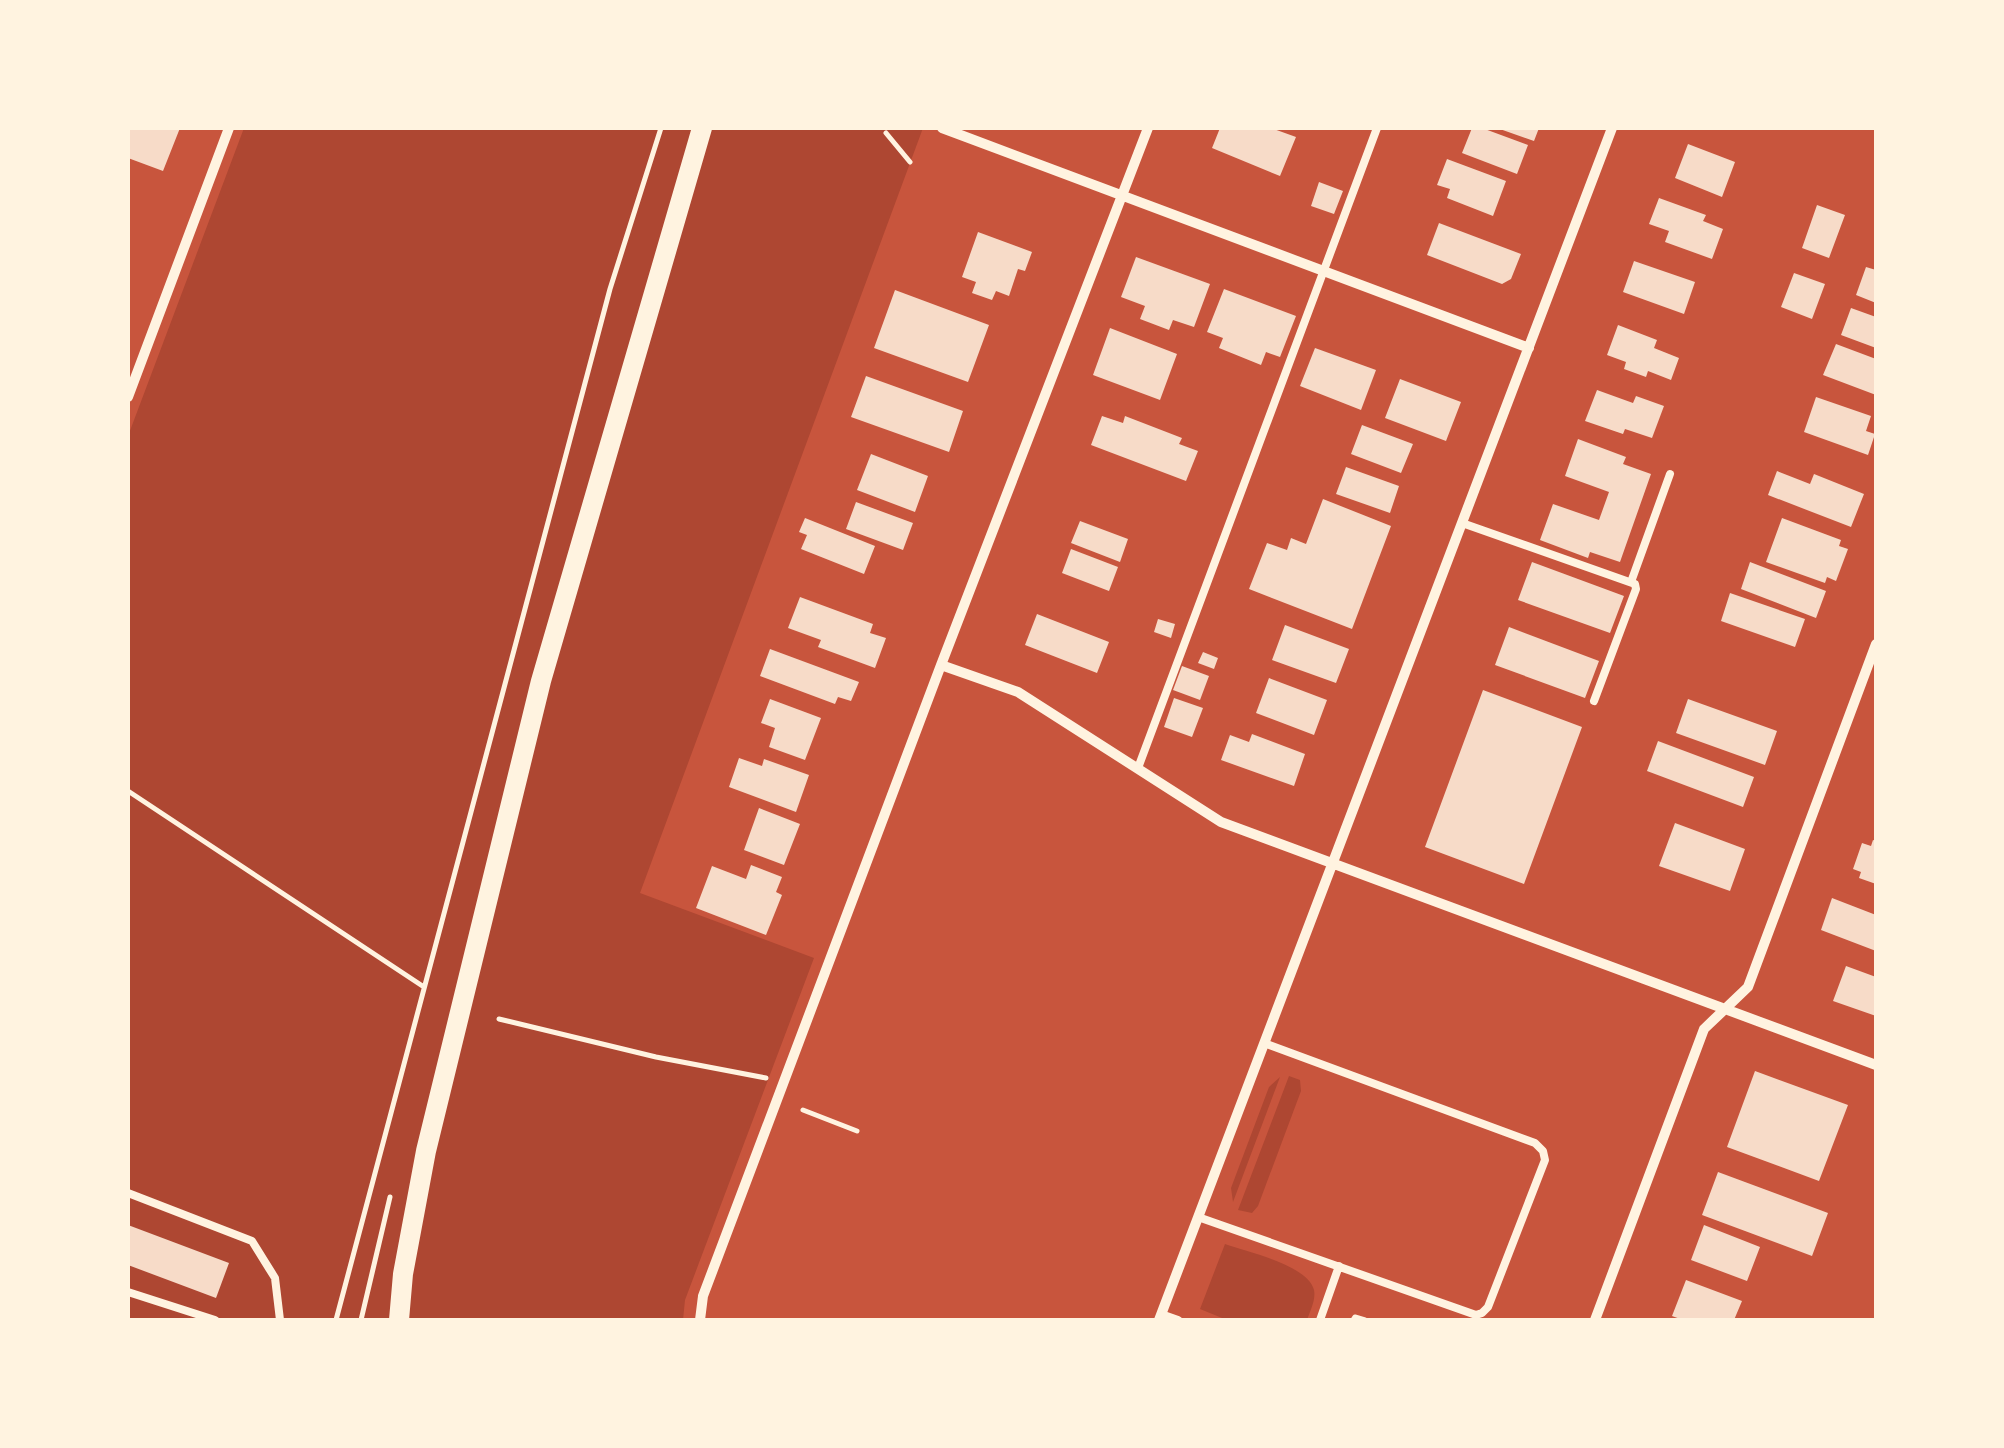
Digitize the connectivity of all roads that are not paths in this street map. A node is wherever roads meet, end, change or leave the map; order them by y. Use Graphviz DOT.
graph roads {
  1 [pos="229,128"];
  2 [pos="702,128"];
  3 [pos="942,128"];
  4 [pos="1148,128"];
  5 [pos="1378,128"];
  6 [pos="1612,128"];
  7 [pos="1124,194"];
  8 [pos="1325,270"];
  9 [pos="1529,348"];
  10 [pos="128,397"];
  11 [pos="1670,474"];
  12 [pos="1462,523"];
  13 [pos="1631,582"];
  14 [pos="1876,644"];
  15 [pos="941,665"];
  16 [pos="1594,701"];
  17 [pos="1138,768"];
  18 [pos="1332,864"];
  19 [pos="1725,1009"];
  20 [pos="1264,1043"];
  21 [pos="1876,1065"];
  22 [pos="128,1193"];
  23 [pos="1198,1217"];
  24 [pos="1339,1266"];
  25 [pos="128,1292"];
  26 [pos="1160,1317"];
  27 [pos="216,1320"];
  28 [pos="280,1320"];
  29 [pos="399,1320"];
  30 [pos="700,1320"];
  31 [pos="1178,1320"];
  32 [pos="1320,1320"];
  33 [pos="1595,1320"];
  1 -- 10 [label="street"];
  2 -- 29 [label="main road"];
  3 -- 7 [label="street"];
  4 -- 7 [label="street"];
  5 -- 8 [label="lane"];
  6 -- 9 [label="street"];
  7 -- 8 [label="street"];
  7 -- 15 [label="street"];
  8 -- 9 [label="street"];
  8 -- 17 [label="lane"];
  9 -- 12 [label="street"];
  11 -- 13 [label="lane"];
  12 -- 13 [label="lane"];
  12 -- 18 [label="street"];
  13 -- 16 [label="lane"];
  14 -- 19 [label="street"];
  15 -- 17 [label="street"];
  15 -- 30 [label="street"];
  17 -- 18 [label="street"];
  18 -- 19 [label="street"];
  18 -- 20 [label="street"];
  19 -- 21 [label="street"];
  19 -- 33 [label="street"];
  20 -- 23 [label="street"];
  20 -- 24 [label="lane"];
  22 -- 28 [label="lane"];
  23 -- 24 [label="lane"];
  23 -- 26 [label="street"];
  24 -- 32 [label="lane"];
  25 -- 27 [label="lane"];
  26 -- 31 [label="lane"];
}
